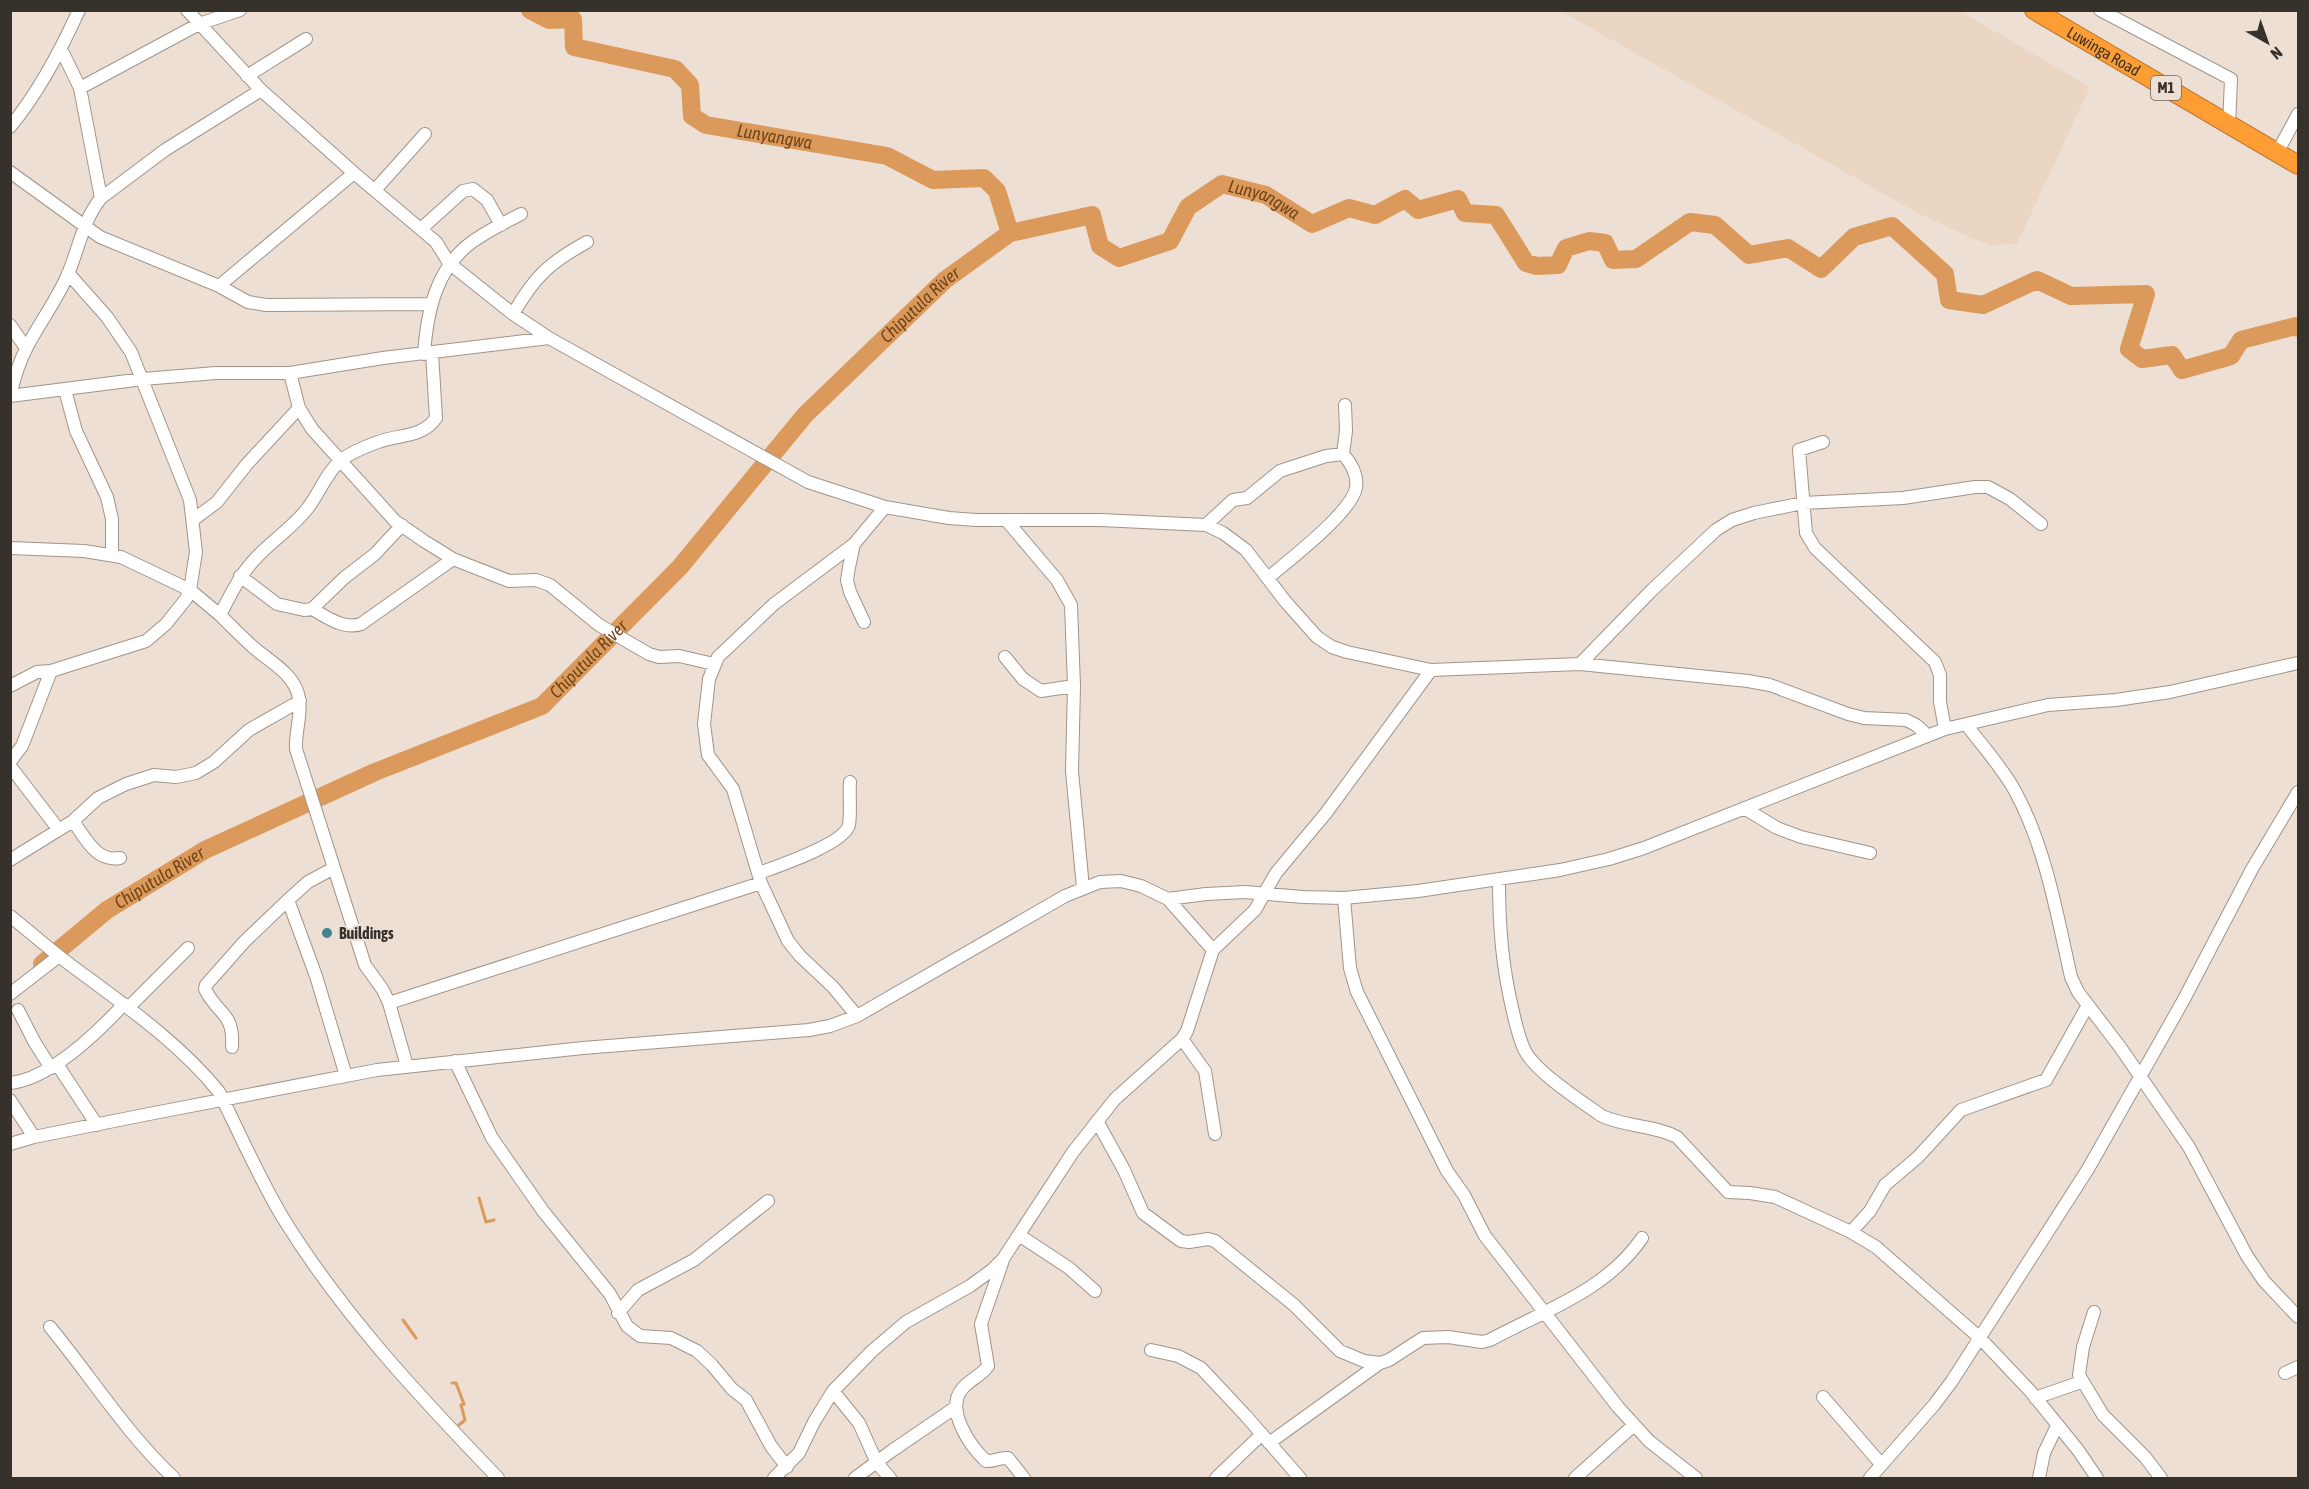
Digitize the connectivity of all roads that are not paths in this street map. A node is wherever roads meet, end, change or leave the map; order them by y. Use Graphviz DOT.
graph roads {
  1 [pos="79,10"];
  2 [pos="187,10"];
  3 [pos="240,10"];
  4 [pos="2034,10"];
  5 [pos="2100,10"];
  6 [pos="199,24"];
  7 [pos="306,39"];
  8 [pos="61,49"];
  9 [pos="247,76"];
  10 [pos="80,88"];
  11 [pos="261,90"];
  12 [pos="2298,114"];
  13 [pos="2229,126"];
  14 [pos="10,127"];
  15 [pos="425,134"];
  16 [pos="2277,153"];
  17 [pos="2298,165"];
  18 [pos="10,172"];
  19 [pos="354,173"];
  20 [pos="375,190"];
  21 [pos="101,198"];
  22 [pos="520,214"];
  23 [pos="501,225"];
  24 [pos="84,227"];
  25 [pos="422,228"];
  26 [pos="587,242"];
  27 [pos="449,263"];
  28 [pos="68,273"];
  29 [pos="219,286"];
  30 [pos="431,304"];
  31 [pos="513,314"];
  32 [pos="10,325"];
  33 [pos="549,338"];
  34 [pos="26,348"];
  35 [pos="428,354"];
  36 [pos="290,373"];
  37 [pos="143,379"];
  38 [pos="65,390"];
  39 [pos="10,396"];
  40 [pos="1345,405"];
  41 [pos="299,408"];
  42 [pos="1823,442"];
  43 [pos="1343,454"];
  44 [pos="342,460"];
  45 [pos="1803,503"];
  46 [pos="885,507"];
  47 [pos="193,520"];
  48 [pos="1006,521"];
  49 [pos="2041,524"];
  50 [pos="402,525"];
  51 [pos="1206,525"];
  52 [pos="854,544"];
  53 [pos="10,548"];
  54 [pos="112,554"];
  55 [pos="453,559"];
  56 [pos="240,576"];
  57 [pos="1268,578"];
  58 [pos="190,590"];
  59 [pos="312,609"];
  60 [pos="220,615"];
  61 [pos="864,622"];
  62 [pos="1005,657"];
  63 [pos="2298,663"];
  64 [pos="714,664"];
  65 [pos="1580,664"];
  66 [pos="1431,670"];
  67 [pos="51,671"];
  68 [pos="10,686"];
  69 [pos="1074,686"];
  70 [pos="300,701"];
  71 [pos="1965,724"];
  72 [pos="1944,729"];
  73 [pos="1927,735"];
  74 [pos="10,764"];
  75 [pos="850,782"];
  76 [pos="2298,792"];
  77 [pos="1744,808"];
  78 [pos="73,821"];
  79 [pos="59,830"];
  80 [pos="1870,853"];
  81 [pos="120,858"];
  82 [pos="10,860"];
  83 [pos="334,868"];
  84 [pos="760,878"];
  85 [pos="1499,880"];
  86 [pos="1083,888"];
  87 [pos="1264,893"];
  88 [pos="1344,898"];
  89 [pos="1168,899"];
  90 [pos="288,900"];
  91 [pos="10,916"];
  92 [pos="188,948"];
  93 [pos="1213,950"];
  94 [pos="56,953"];
  95 [pos="10,996"];
  96 [pos="389,1003"];
  97 [pos="2088,1005"];
  98 [pos="126,1006"];
  99 [pos="14,1012"];
  100 [pos="857,1016"];
  101 [pos="1182,1039"];
  102 [pos="232,1047"];
  103 [pos="455,1061"];
  104 [pos="407,1065"];
  105 [pos="54,1066"];
  106 [pos="346,1076"];
  107 [pos="2141,1077"];
  108 [pos="10,1083"];
  109 [pos="10,1100"];
  110 [pos="223,1100"];
  111 [pos="1097,1121"];
  112 [pos="97,1125"];
  113 [pos="1215,1134"];
  114 [pos="34,1137"];
  115 [pos="10,1144"];
  116 [pos="768,1201"];
  117 [pos="1851,1232"];
  118 [pos="1019,1235"];
  119 [pos="1642,1238"];
  120 [pos="1003,1259"];
  121 [pos="1095,1291"];
  122 [pos="1545,1312"];
  123 [pos="2094,1312"];
  124 [pos="618,1313"];
  125 [pos="2298,1317"];
  126 [pos="50,1327"];
  127 [pos="1980,1338"];
  128 [pos="1151,1350"];
  129 [pos="1380,1363"];
  130 [pos="2298,1366"];
  131 [pos="2285,1373"];
  132 [pos="2081,1382"];
  133 [pos="834,1391"];
  134 [pos="1823,1397"];
  135 [pos="2035,1398"];
  136 [pos="956,1407"];
  137 [pos="1634,1425"];
  138 [pos="2057,1426"];
  139 [pos="1266,1438"];
  140 [pos="877,1464"];
  141 [pos="1881,1464"];
  142 [pos="787,1467"];
  143 [pos="174,1479"];
  144 [pos="498,1479"];
  145 [pos="774,1479"];
  146 [pos="855,1479"];
  147 [pos="890,1479"];
  148 [pos="1024,1479"];
  149 [pos="1216,1479"];
  150 [pos="1300,1479"];
  151 [pos="1575,1479"];
  152 [pos="1696,1479"];
  153 [pos="1870,1479"];
  154 [pos="2039,1479"];
  155 [pos="2097,1479"];
  156 [pos="2161,1479"];
  1 -- 8 [label="street"];
  2 -- 6 [label="street"];
  3 -- 6 [label="street"];
  4 -- 13 [label="highway, Luwinga Road / M1"];
  5 -- 13 [label="street"];
  6 -- 9 [label="street"];
  6 -- 10 [label="street"];
  7 -- 9 [label="street"];
  8 -- 10 [label="street"];
  8 -- 14 [label="street"];
  9 -- 11 [label="street"];
  10 -- 21 [label="street"];
  11 -- 19 [label="street"];
  11 -- 21 [label="street"];
  12 -- 16 [label="street"];
  13 -- 16 [label="highway, Luwinga Road / M1"];
  15 -- 20 [label="street"];
  16 -- 17 [label="highway, Luwinga Road / M1"];
  18 -- 24 [label="street"];
  19 -- 20 [label="street"];
  19 -- 29 [label="street"];
  20 -- 25 [label="street"];
  21 -- 24 [label="street"];
  22 -- 23 [label="street"];
  23 -- 25 [label="street"];
  23 -- 27 [label="street"];
  24 -- 28 [label="street"];
  24 -- 29 [label="street"];
  25 -- 27 [label="street"];
  26 -- 31 [label="street"];
  27 -- 30 [label="street"];
  27 -- 31 [label="street"];
  28 -- 34 [label="street"];
  28 -- 37 [label="street"];
  29 -- 30 [label="street"];
  30 -- 35 [label="street"];
  31 -- 33 [label="street"];
  32 -- 34 [label="street"];
  33 -- 35 [label="street"];
  33 -- 46 [label="street"];
  34 -- 39 [label="street"];
  35 -- 36 [label="street"];
  35 -- 44 [label="street"];
  36 -- 37 [label="street"];
  36 -- 41 [label="street"];
  37 -- 38 [label="street"];
  37 -- 47 [label="street"];
  38 -- 39 [label="street"];
  38 -- 54 [label="street"];
  40 -- 43 [label="street"];
  41 -- 44 [label="street"];
  41 -- 47 [label="street"];
  42 -- 45 [label="street"];
  43 -- 51 [label="street"];
  43 -- 57 [label="street"];
  44 -- 50 [label="street"];
  44 -- 56 [label="street"];
  45 -- 49 [label="street"];
  45 -- 65 [label="street"];
  45 -- 72 [label="street"];
  46 -- 48 [label="street"];
  46 -- 52 [label="street"];
  47 -- 58 [label="street"];
  48 -- 51 [label="street"];
  48 -- 69 [label="street"];
  50 -- 55 [label="street"];
  50 -- 59 [label="street"];
  51 -- 57 [label="street"];
  52 -- 61 [label="street"];
  52 -- 64 [label="street"];
  53 -- 54 [label="street"];
  54 -- 58 [label="street"];
  55 -- 59 [label="street"];
  55 -- 64 [label="street"];
  56 -- 59 [label="street"];
  56 -- 60 [label="street"];
  57 -- 66 [label="street"];
  58 -- 60 [label="street"];
  58 -- 67 [label="street"];
  60 -- 70 [label="street"];
  62 -- 69 [label="street"];
  63 -- 71 [label="street"];
  64 -- 84 [label="street"];
  65 -- 66 [label="street"];
  65 -- 73 [label="street"];
  66 -- 87 [label="street"];
  67 -- 68 [label="street"];
  67 -- 74 [label="street"];
  69 -- 86 [label="street"];
  70 -- 78 [label="street"];
  70 -- 83 [label="street"];
  71 -- 72 [label="street"];
  71 -- 97 [label="street"];
  72 -- 73 [label="street"];
  73 -- 77 [label="street"];
  74 -- 79 [label="street"];
  75 -- 84 [label="street"];
  76 -- 107 [label="street"];
  77 -- 80 [label="street"];
  77 -- 85 [label="street"];
  78 -- 79 [label="street"];
  78 -- 81 [label="street"];
  79 -- 82 [label="street"];
  83 -- 90 [label="street"];
  83 -- 96 [label="street"];
  84 -- 96 [label="street"];
  84 -- 100 [label="street"];
  85 -- 88 [label="street"];
  85 -- 117 [label="street"];
  86 -- 89 [label="street"];
  86 -- 100 [label="street"];
  87 -- 88 [label="street"];
  87 -- 89 [label="street"];
  87 -- 93 [label="street"];
  88 -- 122 [label="street"];
  89 -- 93 [label="street"];
  90 -- 102 [label="street"];
  90 -- 106 [label="street"];
  91 -- 94 [label="street"];
  92 -- 98 [label="street"];
  93 -- 101 [label="street"];
  94 -- 95 [label="street"];
  94 -- 98 [label="street"];
  95 -- 99 [label="street"];
  96 -- 104 [label="street"];
  97 -- 107 [label="street"];
  97 -- 117 [label="street"];
  98 -- 105 [label="street"];
  98 -- 110 [label="street"];
  99 -- 105 [label="street"];
  100 -- 103 [label="street"];
  101 -- 111 [label="street"];
  101 -- 113 [label="street"];
  103 -- 104 [label="street"];
  103 -- 124 [label="street"];
  104 -- 106 [label="street"];
  105 -- 108 [label="street"];
  105 -- 112 [label="street"];
  106 -- 110 [label="street"];
  107 -- 125 [label="street"];
  107 -- 127 [label="street"];
  109 -- 114 [label="street"];
  110 -- 112 [label="street"];
  110 -- 144 [label="street"];
  111 -- 118 [label="street"];
  111 -- 129 [label="street"];
  112 -- 114 [label="street"];
  114 -- 115 [label="street"];
  116 -- 124 [label="street"];
  117 -- 127 [label="street"];
  118 -- 120 [label="street"];
  118 -- 121 [label="street"];
  119 -- 122 [label="street"];
  120 -- 133 [label="street"];
  120 -- 136 [label="street"];
  122 -- 129 [label="street"];
  122 -- 137 [label="street"];
  123 -- 132 [label="street"];
  124 -- 142 [label="street"];
  126 -- 143 [label="street"];
  127 -- 135 [label="street"];
  127 -- 141 [label="street"];
  128 -- 139 [label="street"];
  129 -- 139 [label="street"];
  130 -- 131 [label="street"];
  132 -- 135 [label="street"];
  132 -- 156 [label="street"];
  133 -- 140 [label="street"];
  133 -- 142 [label="street"];
  134 -- 141 [label="street"];
  135 -- 138 [label="street"];
  136 -- 140 [label="street"];
  136 -- 148 [label="street"];
  137 -- 151 [label="street"];
  137 -- 152 [label="street"];
  138 -- 154 [label="street"];
  138 -- 155 [label="street"];
  139 -- 149 [label="street"];
  139 -- 150 [label="street"];
  140 -- 146 [label="street"];
  140 -- 147 [label="street"];
  141 -- 153 [label="street"];
  142 -- 145 [label="street"];
}
